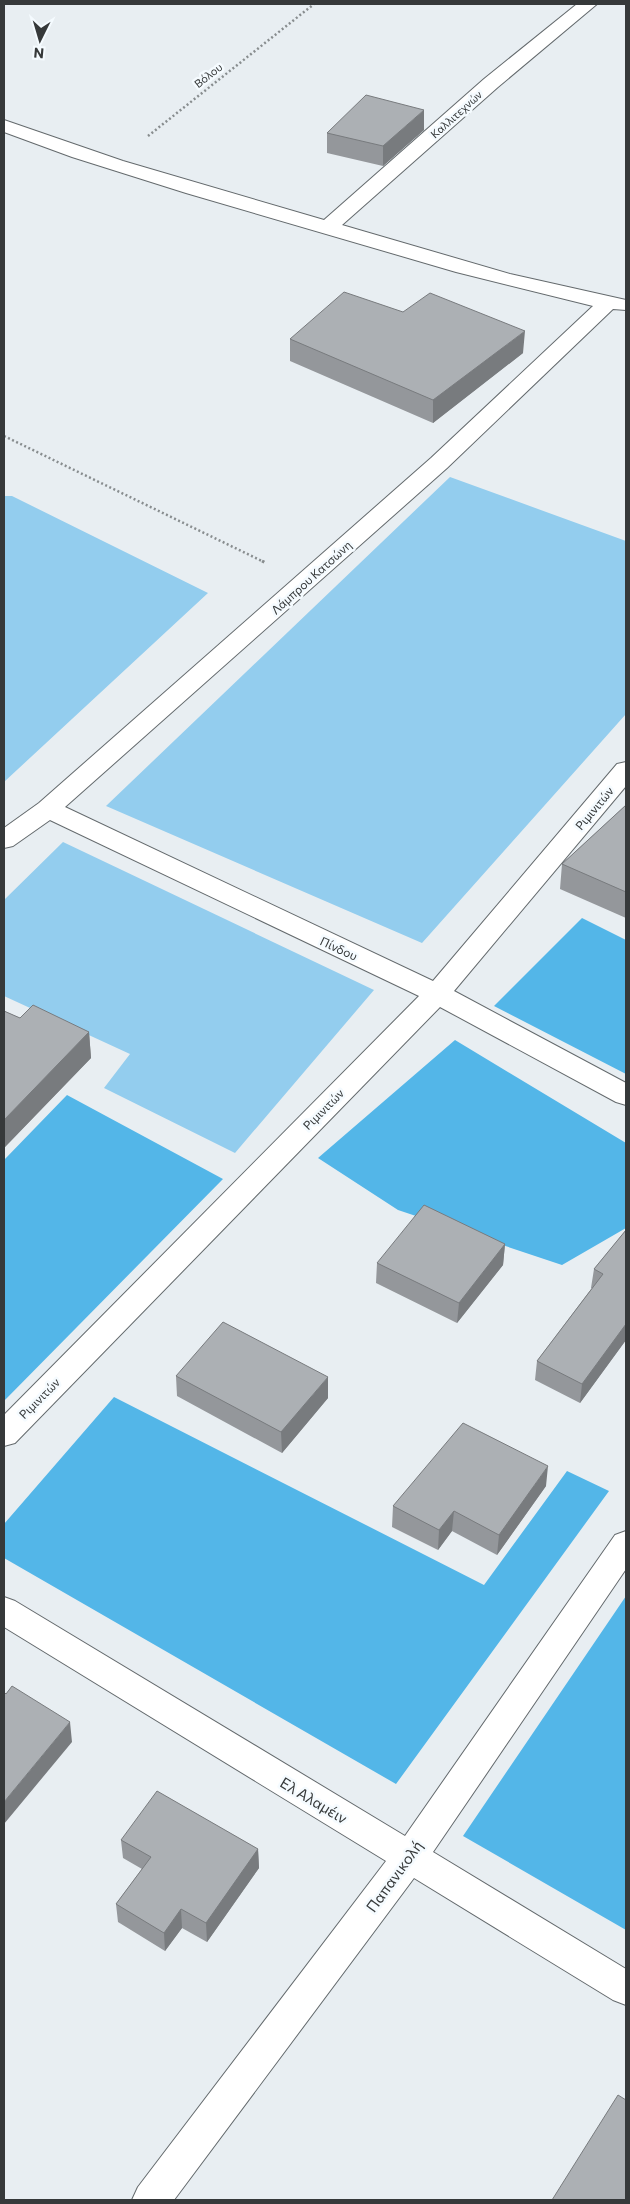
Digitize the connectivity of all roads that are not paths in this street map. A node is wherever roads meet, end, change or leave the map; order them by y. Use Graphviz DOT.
graph roads {
  1 [pos="588,4"];
  2 [pos="4,126"];
  3 [pos="328,228"];
  4 [pos="618,304"];
  5 [pos="626,770"];
  6 [pos="48,809"];
  7 [pos="4,840"];
  8 [pos="437,994"];
  9 [pos="626,1095"];
  10 [pos="4,1434"];
  11 [pos="626,1544"];
  12 [pos="4,1611"];
  13 [pos="409,1858"];
  14 [pos="626,1988"];
  15 [pos="152,2200"];
  1 -- 3 [label="street, Καλλιτεχνών"];
  2 -- 3 [label="street"];
  3 -- 4 [label="street"];
  4 -- 6 [label="street, Λάμπρου Κατσώνη"];
  5 -- 8 [label="street, Ριμινιτών"];
  6 -- 7 [label="street, Λάμπρου Κατσώνη"];
  6 -- 8 [label="street, Πίνδου"];
  8 -- 9 [label="street, Πίνδου"];
  8 -- 10 [label="street, Ριμινιτών"];
  11 -- 13 [label="street, Παπανικολή"];
  12 -- 13 [label="street, Ελ Αλαμέιν"];
  13 -- 14 [label="street, Ελ Αλαμέιν"];
  13 -- 15 [label="street, Παπανικολή"];
}
